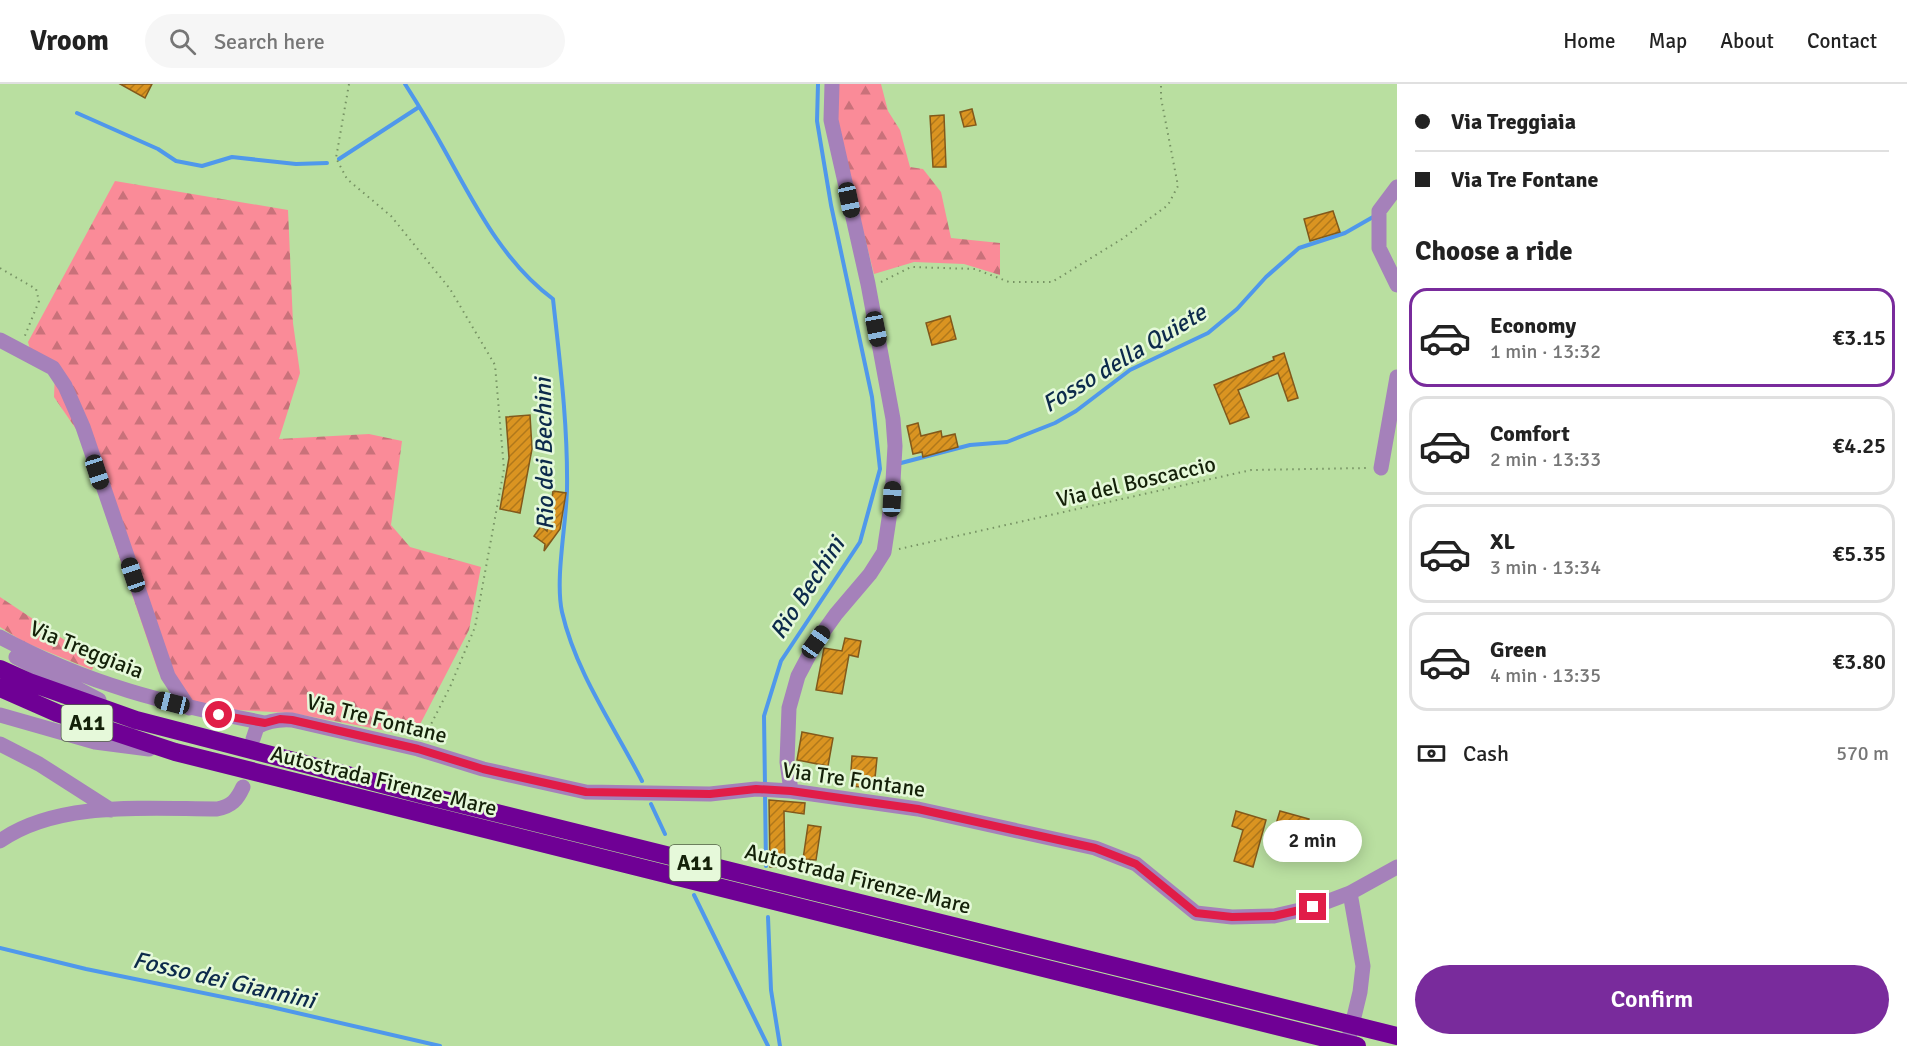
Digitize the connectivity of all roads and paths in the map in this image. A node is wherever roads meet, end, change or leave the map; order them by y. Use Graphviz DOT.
graph roads {
  1 [pos="349,84"];
  2 [pos="832,84"];
  3 [pos="1161,84"];
  4 [pos="1397,187"];
  5 [pos="0,268"];
  6 [pos="868,284"];
  7 [pos="1397,285"];
  8 [pos="0,340"];
  9 [pos="27,354"];
  10 [pos="1397,377"];
  11 [pos="1382,468"];
  12 [pos="884,552"];
  13 [pos="0,636"];
  14 [pos="0,648"];
  15 [pos="0,669"];
  16 [pos="0,688"];
  17 [pos="189,708"];
  18 [pos="0,715"];
  19 [pos="136,720"];
  20 [pos="265,723"];
  21 [pos="253,740"];
  22 [pos="0,744"];
  23 [pos="418,749"];
  24 [pos="175,752"];
  25 [pos="243,787"];
  26 [pos="791,791"];
  27 [pos="111,810"];
  28 [pos="0,841"];
  29 [pos="1397,867"];
  30 [pos="1350,893"];
  31 [pos="1397,1036"];
  32 [pos="1347,1046"];
  33 [pos="1357,1046"];
  1 -- 23 [label="path"];
  2 -- 6 [label="street"];
  3 -- 6 [label="path"];
  4 -- 7 [label="street"];
  5 -- 9 [label="path"];
  6 -- 12 [label="street"];
  8 -- 9 [label="street"];
  9 -- 17 [label="street"];
  10 -- 11 [label="street"];
  11 -- 12 [label="path, Via del Boscaccio"];
  12 -- 26 [label="street"];
  13 -- 17 [label="street, Via Treggiaia"];
  14 -- 19 [label="street"];
  15 -- 19 [label="highway, Autostrada Firenze-Mare / A11"];
  16 -- 24 [label="highway, Autostrada Firenze-Mare / A11"];
  17 -- 20 [label="street, Via Treggiaia"];
  18 -- 24 [label="street"];
  19 -- 31 [label="highway, Autostrada Firenze-Mare / A11"];
  20 -- 21 [label="street"];
  20 -- 23 [label="street, Via Tre Fontane"];
  22 -- 27 [label="street"];
  23 -- 26 [label="street, Via Tre Fontane"];
  24 -- 33 [label="highway, Autostrada Firenze-Mare / A11"];
  25 -- 27 [label="street"];
  26 -- 30 [label="street, Via Tre Fontane"];
  27 -- 28 [label="street"];
  29 -- 30 [label="street, Via Tre Fontane"];
  30 -- 32 [label="street"];
}
